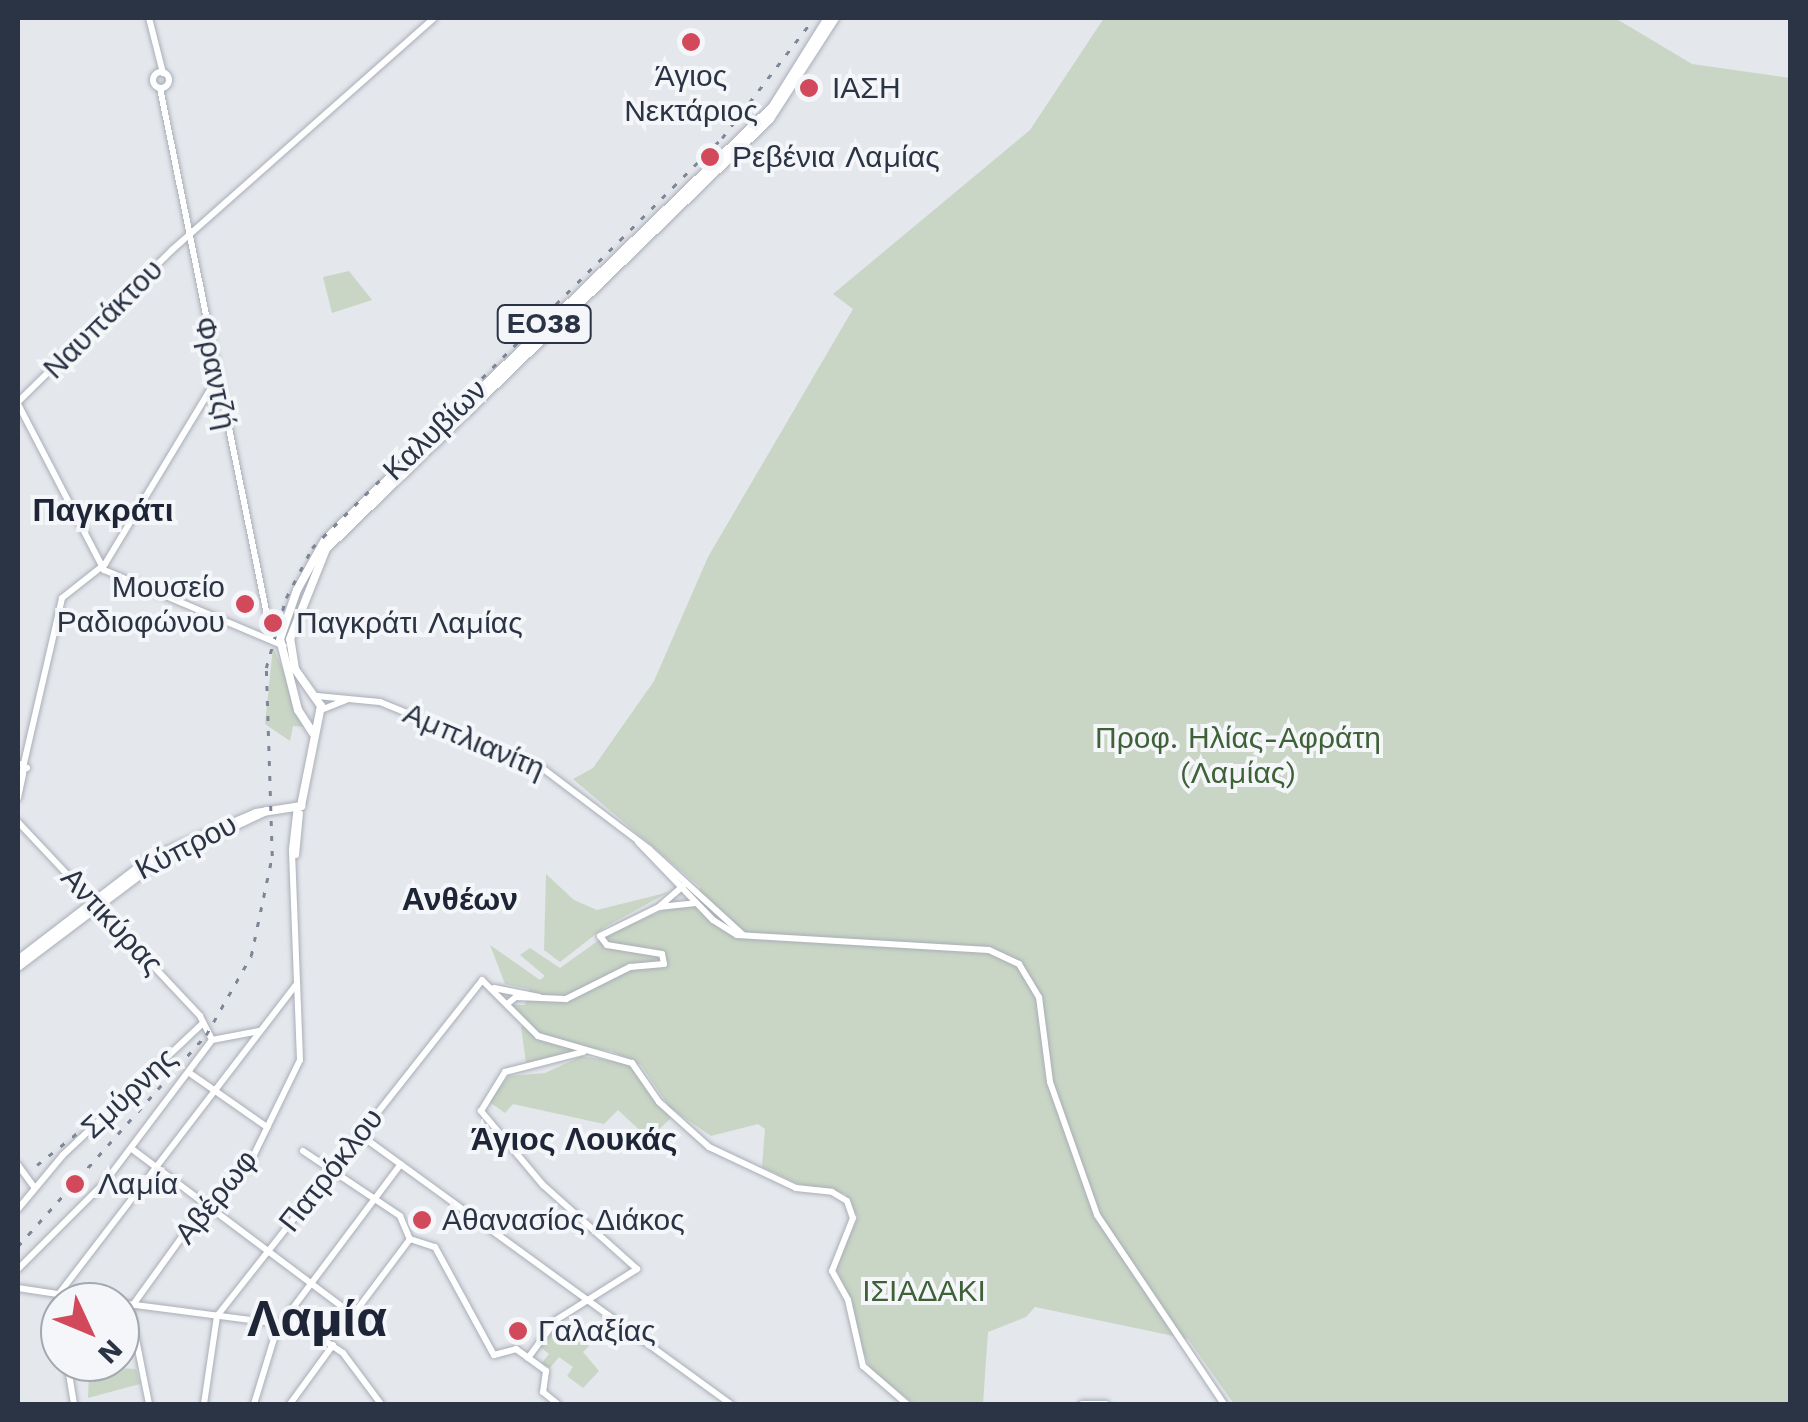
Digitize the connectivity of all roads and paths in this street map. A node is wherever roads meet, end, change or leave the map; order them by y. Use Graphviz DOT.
graph roads {
  1 [pos="150,18"];
  2 [pos="434,18"];
  3 [pos="831,18"];
  4 [pos="160,73"];
  5 [pos="163,88"];
  6 [pos="188,235"];
  7 [pos="216,379"];
  8 [pos="18,403"];
  9 [pos="101,567"];
  10 [pos="262,612"];
  11 [pos="273,612"];
  12 [pos="276,642"];
  13 [pos="291,654"];
  14 [pos="314,695"];
  15 [pos="348,700"];
  16 [pos="298,702"];
  17 [pos="319,712"];
  18 [pos="306,717"];
  19 [pos="313,748"];
  20 [pos="21,763"];
  21 [pos="20,773"];
  22 [pos="18,798"];
  23 [pos="299,806"];
  24 [pos="18,822"];
  25 [pos="638,842"];
  26 [pos="663,870"];
  27 [pos="687,886"];
  28 [pos="671,902"];
  29 [pos="96,904"];
  30 [pos="699,905"];
  31 [pos="747,937"];
  32 [pos="18,964"];
  33 [pos="299,981"];
  34 [pos="493,988"];
  35 [pos="511,991"];
  36 [pos="545,1000"];
  37 [pos="505,1003"];
  38 [pos="203,1023"];
  39 [pos="261,1030"];
  40 [pos="212,1040"];
  41 [pos="583,1052"];
  42 [pos="191,1074"];
  43 [pos="215,1090"];
  44 [pos="267,1126"];
  45 [pos="360,1134"];
  46 [pos="132,1149"];
  47 [pos="303,1151"];
  48 [pos="401,1164"];
  49 [pos="18,1165"];
  50 [pos="156,1168"];
  51 [pos="331,1170"];
  52 [pos="34,1187"];
  53 [pos="373,1198"];
  54 [pos="208,1207"];
  55 [pos="18,1209"];
  56 [pos="410,1239"];
  57 [pos="268,1252"];
  58 [pos="18,1270"];
  59 [pos="68,1282"];
  60 [pos="310,1284"];
  61 [pos="140,1295"];
  62 [pos="586,1301"];
  63 [pos="140,1306"];
  64 [pos="287,1315"];
  65 [pos="217,1316"];
  66 [pos="280,1325"];
  67 [pos="306,1327"];
  68 [pos="333,1345"];
  69 [pos="528,1358"];
  70 [pos="140,1365"];
  71 [pos="1089,1403"];
  72 [pos="150,1404"];
  73 [pos="204,1404"];
  74 [pos="254,1404"];
  75 [pos="290,1404"];
  76 [pos="380,1404"];
  77 [pos="558,1404"];
  78 [pos="730,1404"];
  79 [pos="907,1404"];
  80 [pos="1106,1404"];
  81 [pos="1224,1404"];
  1 -- 4 [label="street"];
  2 -- 6 [label="street, Ναυπάκτου"];
  3 -- 12 [label="main road, Καλυβίων / ΕΟ38"];
  3 -- 13 [label="main road, Καλυβίων / ΕΟ38"];
  4 -- 5 [label="street"];
  4 -- 5 [label="street"];
  5 -- 6 [label="street, Φραντζή"];
  6 -- 7 [label="street, Φραντζή"];
  6 -- 8 [label="street, Ναυπάκτου"];
  7 -- 9 [label="street"];
  7 -- 10 [label="street, Φραντζή"];
  8 -- 9 [label="street"];
  9 -- 12 [label="street"];
  9 -- 20 [label="street"];
  10 -- 11 [label="street"];
  10 -- 12 [label="street, Φραντζή"];
  12 -- 13 [label="street"];
  12 -- 16 [label="main road"];
  13 -- 14 [label="main road"];
  14 -- 15 [label="street, Αμπλιανίτη"];
  14 -- 16 [label="main road"];
  14 -- 17 [label="main road"];
  15 -- 17 [label="street, Αμπλιανίτη"];
  15 -- 25 [label="street, Αμπλιανίτη"];
  16 -- 18 [label="main road"];
  17 -- 18 [label="main road"];
  17 -- 19 [label="main road"];
  18 -- 19 [label="main road"];
  19 -- 23 [label="main road"];
  20 -- 21 [label="street"];
  21 -- 22 [label="street"];
  23 -- 29 [label="main road, Κύπρου"];
  23 -- 33 [label="street, Αβέρωφ"];
  24 -- 29 [label="street, Αντικύρας"];
  25 -- 26 [label="street, Αμπλιανίτη"];
  25 -- 27 [label="street, Αμπλιανίτη"];
  26 -- 27 [label="street, Αμπλιανίτη"];
  26 -- 28 [label="street"];
  27 -- 28 [label="street"];
  27 -- 30 [label="street"];
  27 -- 31 [label="street"];
  28 -- 30 [label="street"];
  28 -- 36 [label="street"];
  29 -- 32 [label="main road, Κύπρου"];
  29 -- 38 [label="street, Αντικύρας"];
  30 -- 31 [label="street"];
  31 -- 81 [label="street"];
  33 -- 39 [label="street"];
  33 -- 44 [label="street, Αβέρωφ"];
  34 -- 35 [label="street"];
  34 -- 37 [label="street"];
  34 -- 45 [label="street, Πατρόκλου"];
  35 -- 36 [label="street"];
  35 -- 37 [label="street"];
  36 -- 37 [label="street"];
  37 -- 41 [label="street"];
  38 -- 40 [label="street, Αντικύρας"];
  38 -- 52 [label="street, Σμύρνης"];
  39 -- 40 [label="street"];
  39 -- 43 [label="street"];
  40 -- 42 [label="street"];
  41 -- 62 [label="street"];
  41 -- 79 [label="street"];
  42 -- 43 [label="street"];
  42 -- 46 [label="street"];
  43 -- 44 [label="street"];
  43 -- 50 [label="street"];
  44 -- 54 [label="street, Αβέρωφ"];
  45 -- 48 [label="street"];
  45 -- 51 [label="street, Πατρόκλου"];
  46 -- 50 [label="street"];
  46 -- 58 [label="street"];
  47 -- 51 [label="street"];
  48 -- 53 [label="street"];
  48 -- 62 [label="street"];
  49 -- 52 [label="street"];
  50 -- 54 [label="street"];
  50 -- 59 [label="street"];
  51 -- 53 [label="street"];
  51 -- 57 [label="street, Πατρόκλου"];
  52 -- 55 [label="street, Σμύρνης"];
  53 -- 56 [label="street"];
  53 -- 60 [label="street"];
  54 -- 57 [label="street"];
  54 -- 61 [label="street, Αβέρωφ"];
  56 -- 60 [label="street"];
  56 -- 69 [label="street"];
  57 -- 60 [label="street"];
  57 -- 65 [label="street, Πατρόκλου"];
  60 -- 64 [label="street"];
  62 -- 69 [label="street"];
  62 -- 78 [label="street"];
  63 -- 65 [label="street"];
  64 -- 66 [label="street"];
  64 -- 67 [label="street"];
  65 -- 66 [label="street"];
  65 -- 73 [label="street"];
  66 -- 67 [label="street"];
  66 -- 74 [label="street"];
  67 -- 68 [label="street"];
  68 -- 75 [label="street"];
  68 -- 76 [label="street"];
  69 -- 77 [label="street"];
  70 -- 72 [label="street"];
  71 -- 80 [label="street"];
}
